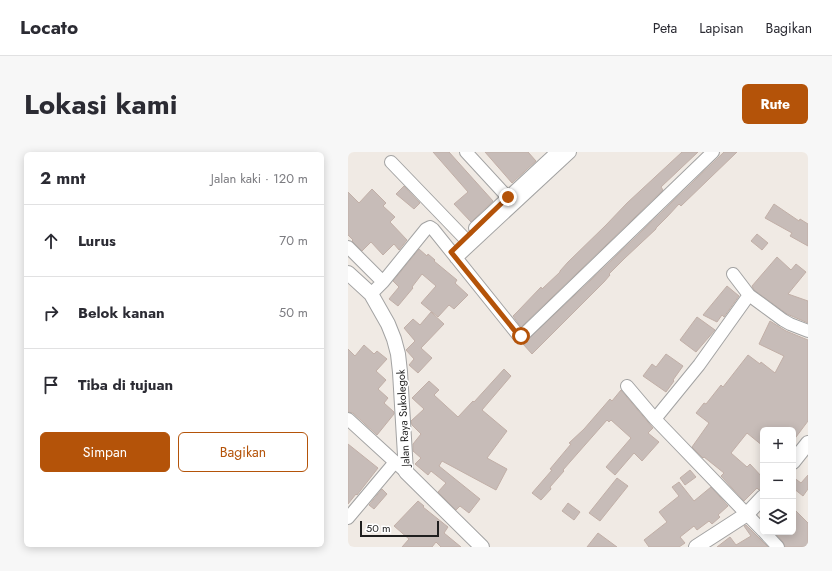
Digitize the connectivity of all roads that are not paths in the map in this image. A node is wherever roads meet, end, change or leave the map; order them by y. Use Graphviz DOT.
graph roads {
  1 [pos="466,152"];
  2 [pos="570,152"];
  3 [pos="713,152"];
  4 [pos="550,158"];
  5 [pos="391,162"];
  6 [pos="511,200"];
  7 [pos="468,241"];
  8 [pos="348,247"];
  9 [pos="454,254"];
  10 [pos="348,272"];
  11 [pos="733,274"];
  12 [pos="383,282"];
  13 [pos="371,294"];
  14 [pos="749,294"];
  15 [pos="808,331"];
  16 [pos="627,386"];
  17 [pos="348,419"];
  18 [pos="655,420"];
  19 [pos="808,443"];
  20 [pos="796,458"];
  21 [pos="395,462"];
  22 [pos="406,472"];
  23 [pos="760,499"];
  24 [pos="747,514"];
  25 [pos="348,518"];
  26 [pos="760,527"];
  27 [pos="768,535"];
  28 [pos="482,547"];
  29 [pos="696,547"];
  30 [pos="778,547"];
  1 -- 6 [label="street"];
  2 -- 4 [label="street"];
  3 -- 9 [label="street"];
  4 -- 6 [label="street"];
  5 -- 7 [label="street"];
  6 -- 7 [label="street"];
  7 -- 9 [label="street"];
  8 -- 12 [label="street"];
  9 -- 12 [label="street"];
  10 -- 13 [label="street, Jalan Raya Sukolegok"];
  11 -- 14 [label="street"];
  12 -- 13 [label="street"];
  13 -- 22 [label="street, Jalan Raya Sukolegok"];
  14 -- 15 [label="street"];
  14 -- 18 [label="street"];
  16 -- 18 [label="street"];
  17 -- 21 [label="street"];
  18 -- 24 [label="street"];
  19 -- 20 [label="street"];
  21 -- 22 [label="street"];
  21 -- 25 [label="street"];
  22 -- 28 [label="street, Jalan Raya Sukolegok"];
  23 -- 24 [label="street"];
  24 -- 26 [label="street"];
  24 -- 29 [label="street"];
  27 -- 30 [label="street"];
}
